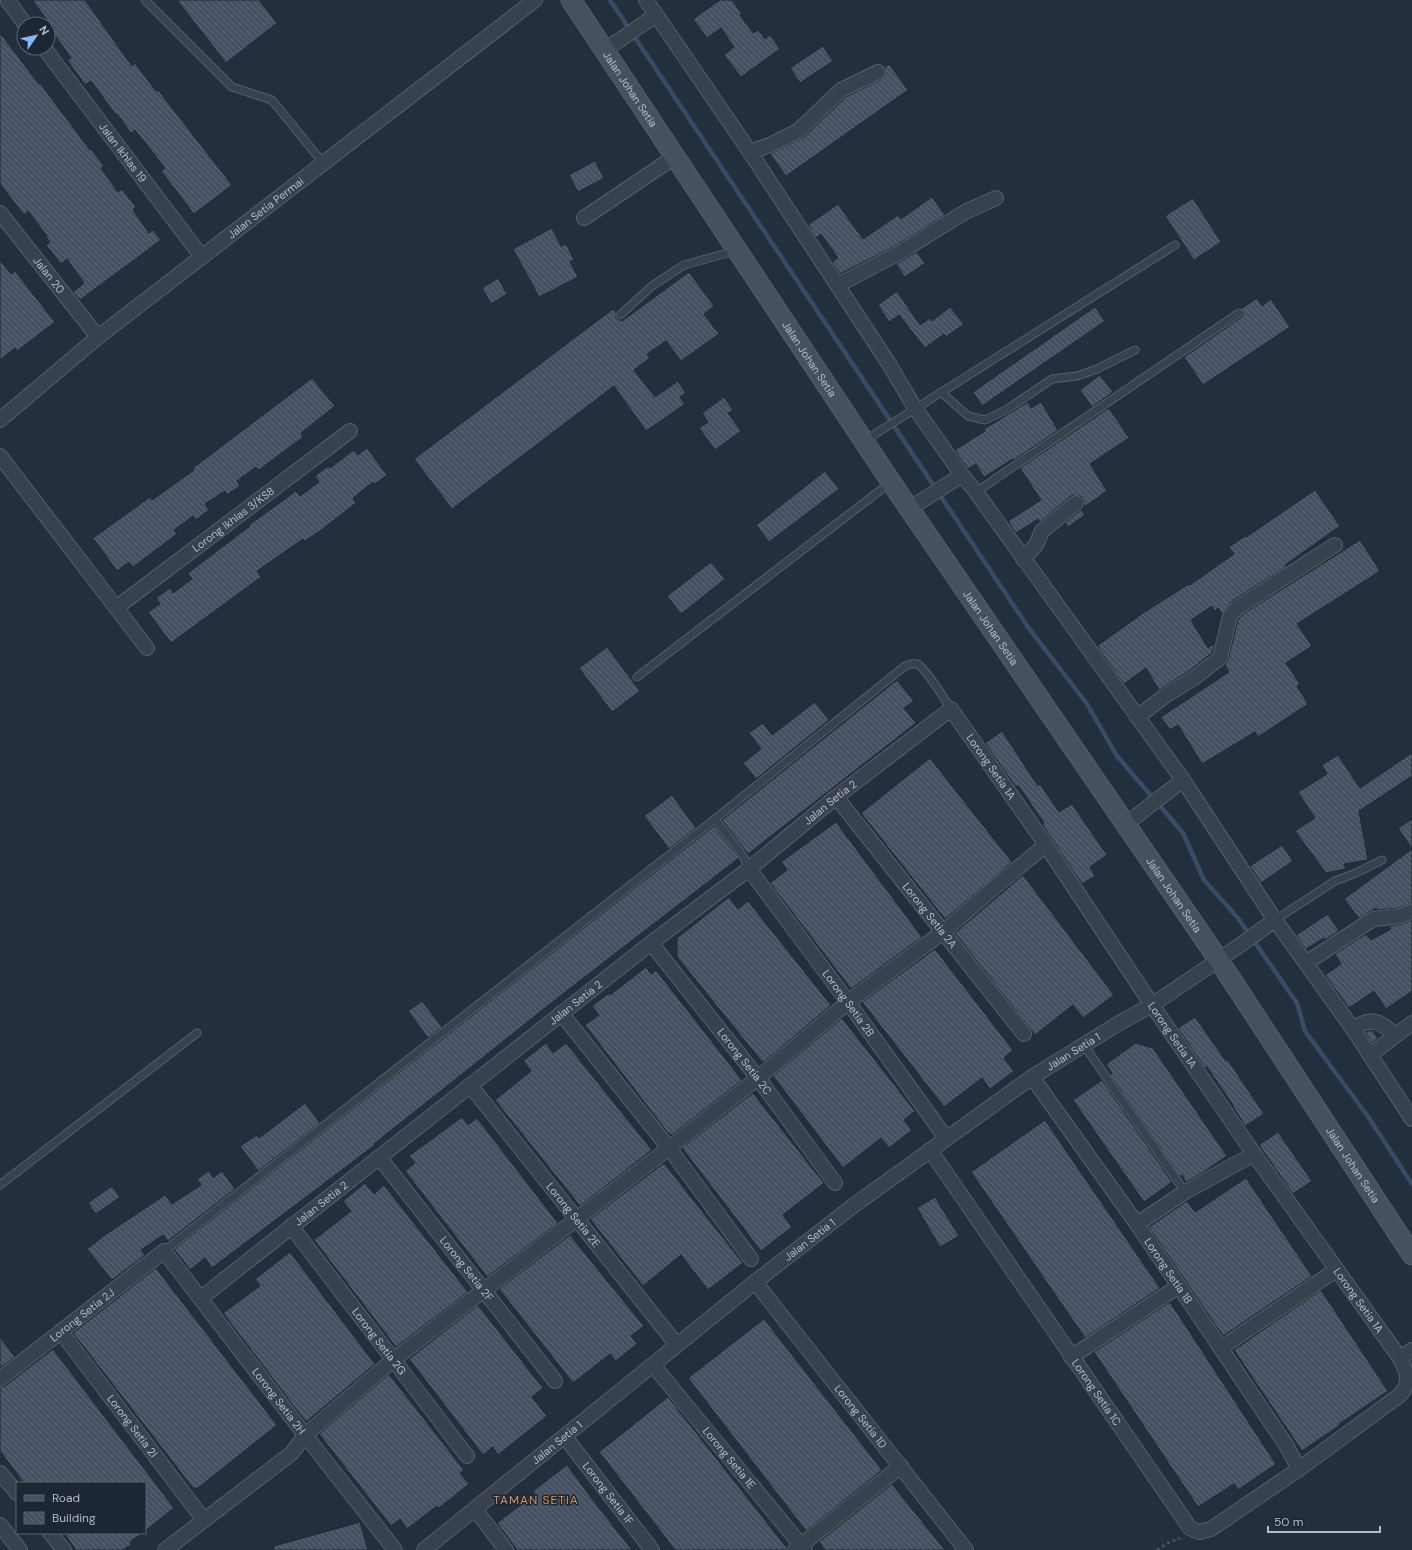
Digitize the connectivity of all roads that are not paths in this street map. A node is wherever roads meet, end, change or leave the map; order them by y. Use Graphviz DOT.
graph roads {
  1 [pos="145,0"];
  2 [pos="535,0"];
  3 [pos="571,0"];
  4 [pos="646,0"];
  5 [pos="8,1"];
  6 [pos="19,16"];
  7 [pos="653,18"];
  8 [pos="605,50"];
  9 [pos="50,56"];
  10 [pos="878,72"];
  11 [pos="750,152"];
  12 [pos="676,156"];
  13 [pos="323,164"];
  14 [pos="996,198"];
  15 [pos="0,214"];
  16 [pos="584,218"];
  17 [pos="1175,245"];
  18 [pos="737,250"];
  19 [pos="202,257"];
  20 [pos="838,285"];
  21 [pos="1239,314"];
  22 [pos="620,315"];
  23 [pos="98,337"];
  24 [pos="1136,350"];
  25 [pos="941,392"];
  26 [pos="915,408"];
  27 [pos="0,420"];
  28 [pos="350,431"];
  29 [pos="864,441"];
  30 [pos="0,456"];
  31 [pos="958,478"];
  32 [pos="891,482"];
  33 [pos="976,492"];
  34 [pos="1076,503"];
  35 [pos="909,509"];
  36 [pos="1335,545"];
  37 [pos="1023,559"];
  38 [pos="116,608"];
  39 [pos="147,648"];
  40 [pos="637,677"];
  41 [pos="950,709"];
  42 [pos="1138,717"];
  43 [pos="1179,783"];
  44 [pos="836,796"];
  45 [pos="715,819"];
  46 [pos="1126,824"];
  47 [pos="1046,845"];
  48 [pos="1382,860"];
  49 [pos="749,870"];
  50 [pos="1412,911"];
  51 [pos="1272,922"];
  52 [pos="943,932"];
  53 [pos="651,943"];
  54 [pos="1218,959"];
  55 [pos="1306,963"];
  56 [pos="848,1002"];
  57 [pos="1152,1005"];
  58 [pos="561,1013"];
  59 [pos="1412,1023"];
  60 [pos="1352,1029"];
  61 [pos="196,1033"];
  62 [pos="1024,1034"];
  63 [pos="1396,1035"];
  64 [pos="1084,1045"];
  65 [pos="1370,1055"];
  66 [pos="1032,1077"];
  67 [pos="758,1078"];
  68 [pos="470,1085"];
  69 [pos="1412,1119"];
  70 [pos="946,1138"];
  71 [pos="669,1148"];
  72 [pos="930,1150"];
  73 [pos="1254,1154"];
  74 [pos="379,1157"];
  75 [pos="835,1183"];
  76 [pos="0,1185"];
  77 [pos="1185,1192"];
  78 [pos="576,1218"];
  79 [pos="1137,1224"];
  80 [pos="291,1226"];
  81 [pos="164,1251"];
  82 [pos="1412,1255"];
  83 [pos="751,1259"];
  84 [pos="1336,1270"];
  85 [pos="755,1282"];
  86 [pos="1179,1286"];
  87 [pos="484,1292"];
  88 [pos="201,1298"];
  89 [pos="61,1332"];
  90 [pos="677,1345"];
  91 [pos="1221,1348"];
  92 [pos="1412,1350"];
  93 [pos="1071,1357"];
  94 [pos="1400,1358"];
  95 [pos="393,1360"];
  96 [pos="653,1365"];
  97 [pos="0,1379"];
  98 [pos="555,1381"];
  99 [pos="1410,1384"];
  100 [pos="305,1435"];
  101 [pos="564,1437"];
  102 [pos="467,1456"];
  103 [pos="901,1466"];
  104 [pos="1299,1469"];
  105 [pos="0,1473"];
  106 [pos="16,1492"];
  107 [pos="475,1509"];
  108 [pos="204,1520"];
  109 [pos="0,1525"];
  110 [pos="51,1534"];
  111 [pos="800,1548"];
  112 [pos="20,1550"];
  113 [pos="64,1550"];
  114 [pos="165,1550"];
  115 [pos="395,1550"];
  116 [pos="424,1550"];
  117 [pos="506,1550"];
  118 [pos="652,1550"];
  119 [pos="966,1550"];
  1 -- 13 [label="lane"];
  2 -- 13 [label="street, Jalan Setia Permai"];
  3 -- 8 [label="main road, Jalan Johan Setia"];
  4 -- 7 [label="street"];
  5 -- 6 [label="street"];
  7 -- 8 [label="street"];
  7 -- 11 [label="street"];
  8 -- 12 [label="main road, Jalan Johan Setia"];
  9 -- 19 [label="street, Jalan Ikhlas 19"];
  10 -- 11 [label="street"];
  11 -- 20 [label="street"];
  12 -- 16 [label="street"];
  12 -- 18 [label="main road, Jalan Johan Setia"];
  13 -- 19 [label="street, Jalan Setia Permai"];
  14 -- 20 [label="street"];
  15 -- 23 [label="street, Jalan 20"];
  17 -- 25 [label="lane"];
  18 -- 22 [label="lane"];
  18 -- 29 [label="main road, Jalan Johan Setia"];
  19 -- 23 [label="street, Jalan Setia Permai"];
  20 -- 26 [label="street"];
  21 -- 33 [label="lane"];
  23 -- 27 [label="street, Jalan Setia Permai"];
  24 -- 25 [label="lane"];
  25 -- 26 [label="lane"];
  26 -- 29 [label="lane"];
  26 -- 31 [label="street"];
  28 -- 38 [label="street, Lorong Ikhlas 3/KS8"];
  29 -- 32 [label="main road, Jalan Johan Setia"];
  30 -- 38 [label="street"];
  31 -- 33 [label="street"];
  31 -- 35 [label="street"];
  32 -- 35 [label="main road, Jalan Johan Setia"];
  32 -- 40 [label="lane"];
  33 -- 37 [label="street"];
  34 -- 37 [label="street"];
  35 -- 46 [label="main road, Jalan Johan Setia"];
  36 -- 42 [label="street"];
  37 -- 42 [label="street"];
  38 -- 39 [label="street"];
  41 -- 44 [label="street, Jalan Setia 2"];
  41 -- 45 [label="lane"];
  41 -- 47 [label="street, Lorong Setia 1A"];
  42 -- 43 [label="street"];
  43 -- 46 [label="street"];
  43 -- 51 [label="street"];
  44 -- 49 [label="street, Jalan Setia 2"];
  44 -- 52 [label="street, Lorong Setia 2A"];
  45 -- 49 [label="lane"];
  45 -- 81 [label="lane"];
  46 -- 54 [label="main road, Jalan Johan Setia"];
  47 -- 52 [label="street"];
  47 -- 57 [label="street, Lorong Setia 1A"];
  48 -- 51 [label="lane"];
  49 -- 53 [label="street, Jalan Setia 2"];
  49 -- 56 [label="street, Lorong Setia 2B"];
  50 -- 55 [label="street"];
  51 -- 54 [label="street, Jalan Setia 1"];
  51 -- 55 [label="street"];
  52 -- 56 [label="street"];
  52 -- 62 [label="street, Lorong Setia 2A"];
  53 -- 58 [label="street, Jalan Setia 2"];
  53 -- 67 [label="street, Lorong Setia 2C"];
  54 -- 57 [label="street, Jalan Setia 1"];
  54 -- 82 [label="main road, Jalan Johan Setia"];
  55 -- 60 [label="street"];
  56 -- 67 [label="street"];
  56 -- 70 [label="street, Lorong Setia 2B"];
  57 -- 64 [label="street, Jalan Setia 1"];
  57 -- 73 [label="street, Lorong Setia 1A"];
  58 -- 68 [label="street, Jalan Setia 2"];
  58 -- 71 [label="street"];
  59 -- 63 [label="street"];
  60 -- 63 [label="street"];
  60 -- 65 [label="street"];
  61 -- 76 [label="lane"];
  63 -- 65 [label="street"];
  64 -- 66 [label="street, Jalan Setia 1"];
  64 -- 77 [label="lane"];
  65 -- 69 [label="street"];
  66 -- 70 [label="street, Jalan Setia 1"];
  66 -- 79 [label="street, Lorong Setia 1B"];
  67 -- 71 [label="street"];
  67 -- 75 [label="street, Lorong Setia 2C"];
  68 -- 74 [label="street, Jalan Setia 2"];
  68 -- 78 [label="street, Lorong Setia 2E"];
  70 -- 72 [label="street, Jalan Setia 1"];
  71 -- 78 [label="street"];
  71 -- 83 [label="street"];
  72 -- 85 [label="street, Jalan Setia 1"];
  72 -- 93 [label="street, Lorong Setia 1C"];
  73 -- 77 [label="street"];
  73 -- 84 [label="street, Lorong Setia 1A"];
  74 -- 80 [label="street, Jalan Setia 2"];
  74 -- 87 [label="street, Lorong Setia 2F"];
  77 -- 79 [label="street"];
  78 -- 87 [label="street"];
  78 -- 90 [label="street, Lorong Setia 2E"];
  79 -- 86 [label="street, Lorong Setia 1B"];
  80 -- 88 [label="street, Jalan Setia 2"];
  80 -- 95 [label="street, Lorong Setia 2G"];
  81 -- 88 [label="street, Lorong Setia 2H"];
  81 -- 89 [label="street, Lorong Setia 2J"];
  84 -- 91 [label="street"];
  84 -- 94 [label="street, Lorong Setia 1A"];
  85 -- 90 [label="street, Jalan Setia 1"];
  85 -- 103 [label="street, Lorong Setia 1D"];
  86 -- 91 [label="street, Lorong Setia 1B"];
  86 -- 93 [label="street"];
  87 -- 95 [label="street"];
  87 -- 98 [label="street, Lorong Setia 2F"];
  88 -- 100 [label="street, Lorong Setia 2H"];
  89 -- 97 [label="street, Lorong Setia 2J"];
  89 -- 108 [label="street, Lorong Setia 2I"];
  90 -- 96 [label="street, Jalan Setia 1"];
  91 -- 104 [label="street, Lorong Setia 1B"];
  92 -- 94 [label="street"];
  93 -- 104 [label="street, Lorong Setia 1C"];
  94 -- 99 [label="street, Lorong Setia 1A"];
  95 -- 100 [label="street"];
  95 -- 102 [label="street, Lorong Setia 2G"];
  96 -- 101 [label="street, Jalan Setia 1"];
  96 -- 111 [label="street, Lorong Setia 1E"];
  99 -- 104 [label="street, Lorong Setia 1A"];
  100 -- 108 [label="street"];
  100 -- 115 [label="street, Lorong Setia 2H"];
  101 -- 107 [label="street, Jalan Setia 1"];
  101 -- 118 [label="street, Lorong Setia 1F"];
  103 -- 111 [label="street"];
  103 -- 119 [label="street, Lorong Setia 1D"];
  105 -- 106 [label="street"];
  107 -- 116 [label="street, Jalan Setia 1"];
  107 -- 117 [label="street"];
  108 -- 114 [label="street"];
  109 -- 112 [label="street"];
  110 -- 113 [label="street"];
}
